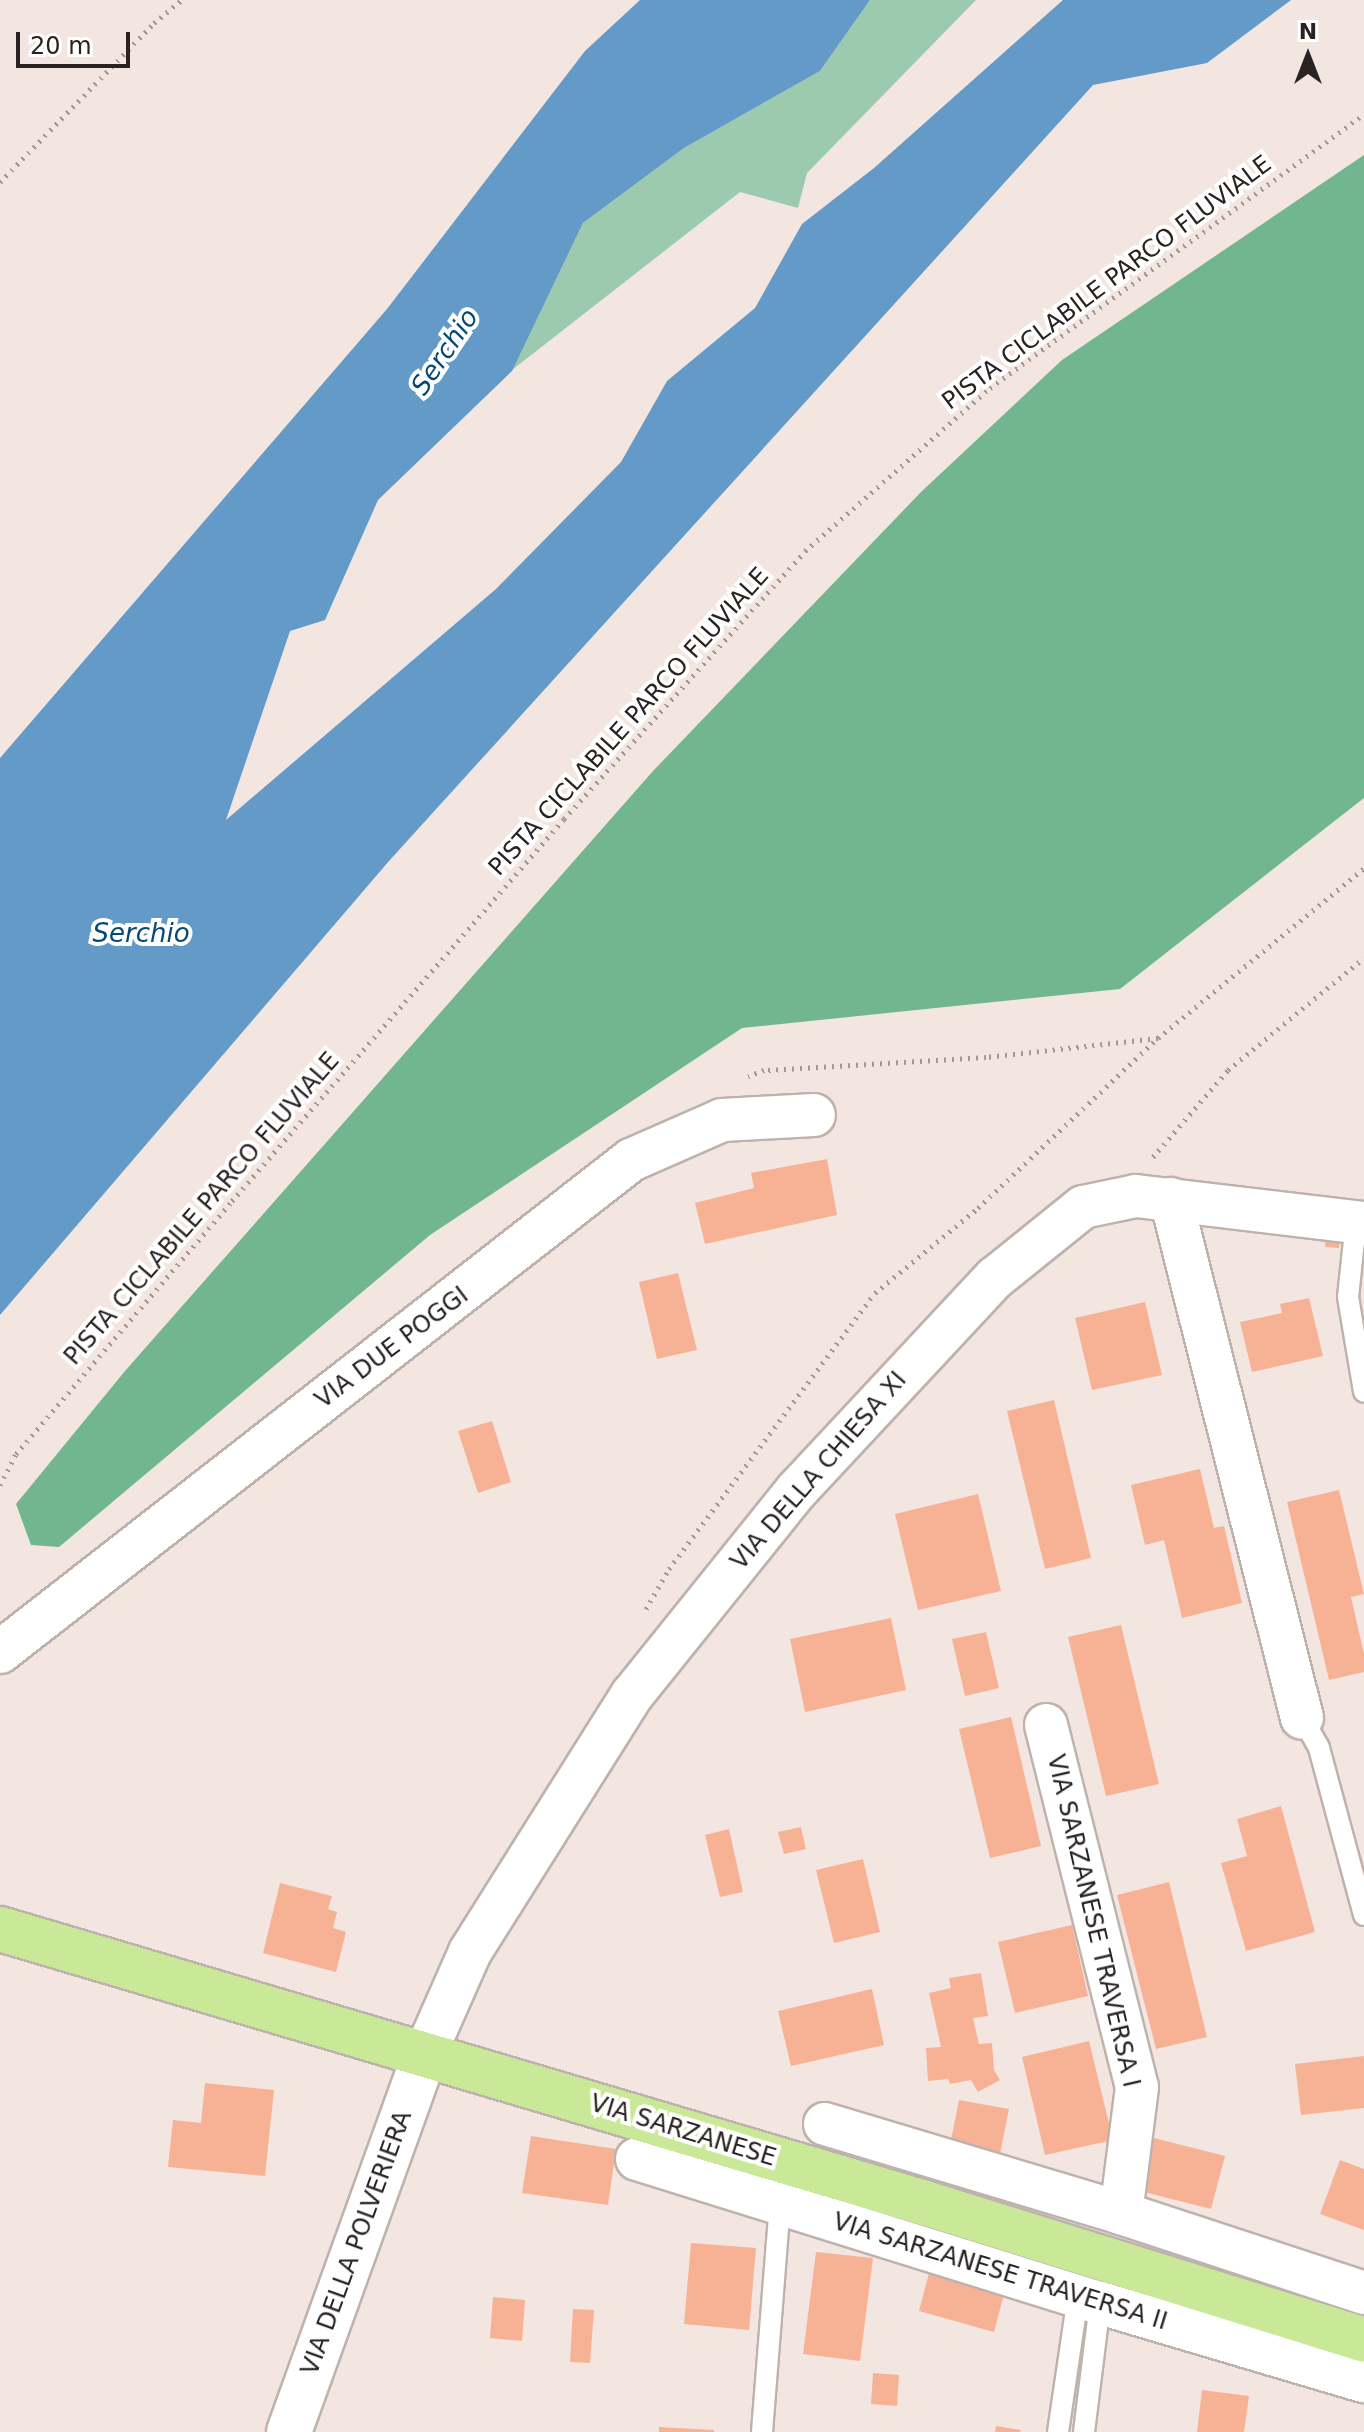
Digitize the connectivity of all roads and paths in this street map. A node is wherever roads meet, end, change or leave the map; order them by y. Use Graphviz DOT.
graph roads {
  1 [pos="181,0"];
  2 [pos="1364,114"];
  3 [pos="0,182"];
  4 [pos="1364,868"];
  5 [pos="1364,958"];
  6 [pos="1158,1038"];
  7 [pos="734,1081"];
  8 [pos="814,1115"];
  9 [pos="1171,1199"];
  10 [pos="1116,1200"];
  11 [pos="1360,1222"];
  12 [pos="1364,1392"];
  13 [pos="0,1485"];
  14 [pos="638,1623"];
  15 [pos="0,1652"];
  16 [pos="1302,1718"];
  17 [pos="1046,1725"];
  18 [pos="1364,1915"];
  19 [pos="0,1929"];
  20 [pos="425,2054"];
  21 [pos="825,2124"];
  22 [pos="637,2159"];
  23 [pos="780,2205"];
  24 [pos="1121,2213"];
  25 [pos="1364,2293"];
  26 [pos="1089,2300"];
  27 [pos="1364,2340"];
  28 [pos="1364,2381"];
  29 [pos="289,2432"];
  30 [pos="762,2432"];
  31 [pos="1058,2432"];
  32 [pos="1084,2432"];
  1 -- 3 [label="path"];
  2 -- 13 [label="path, PISTA CICLABILE PARCO FLUVIALE"];
  4 -- 6 [label="path"];
  5 -- 10 [label="path"];
  6 -- 7 [label="path"];
  6 -- 14 [label="path"];
  8 -- 15 [label="street, VIA DUE POGGI"];
  9 -- 10 [label="street, VIA DELLA CHIESA XI"];
  9 -- 11 [label="street, VIA DELLA CHIESA XI"];
  9 -- 16 [label="street"];
  10 -- 20 [label="street, VIA DELLA CHIESA XI"];
  11 -- 12 [label="lane"];
  16 -- 18 [label="lane"];
  17 -- 24 [label="street, VIA SARZANESE TRAVERSA I"];
  19 -- 20 [label="main road, VIA SARZANESE"];
  20 -- 27 [label="main road, VIA SARZANESE"];
  20 -- 29 [label="street, VIA DELLA POLVERIERA"];
  21 -- 24 [label="street"];
  22 -- 23 [label="street, VIA SARZANESE TRAVERSA II"];
  23 -- 26 [label="street, VIA SARZANESE TRAVERSA II"];
  23 -- 30 [label="lane"];
  24 -- 25 [label="street"];
  26 -- 28 [label="street, VIA SARZANESE TRAVERSA II"];
  26 -- 31 [label="lane"];
  26 -- 32 [label="lane"];
}
